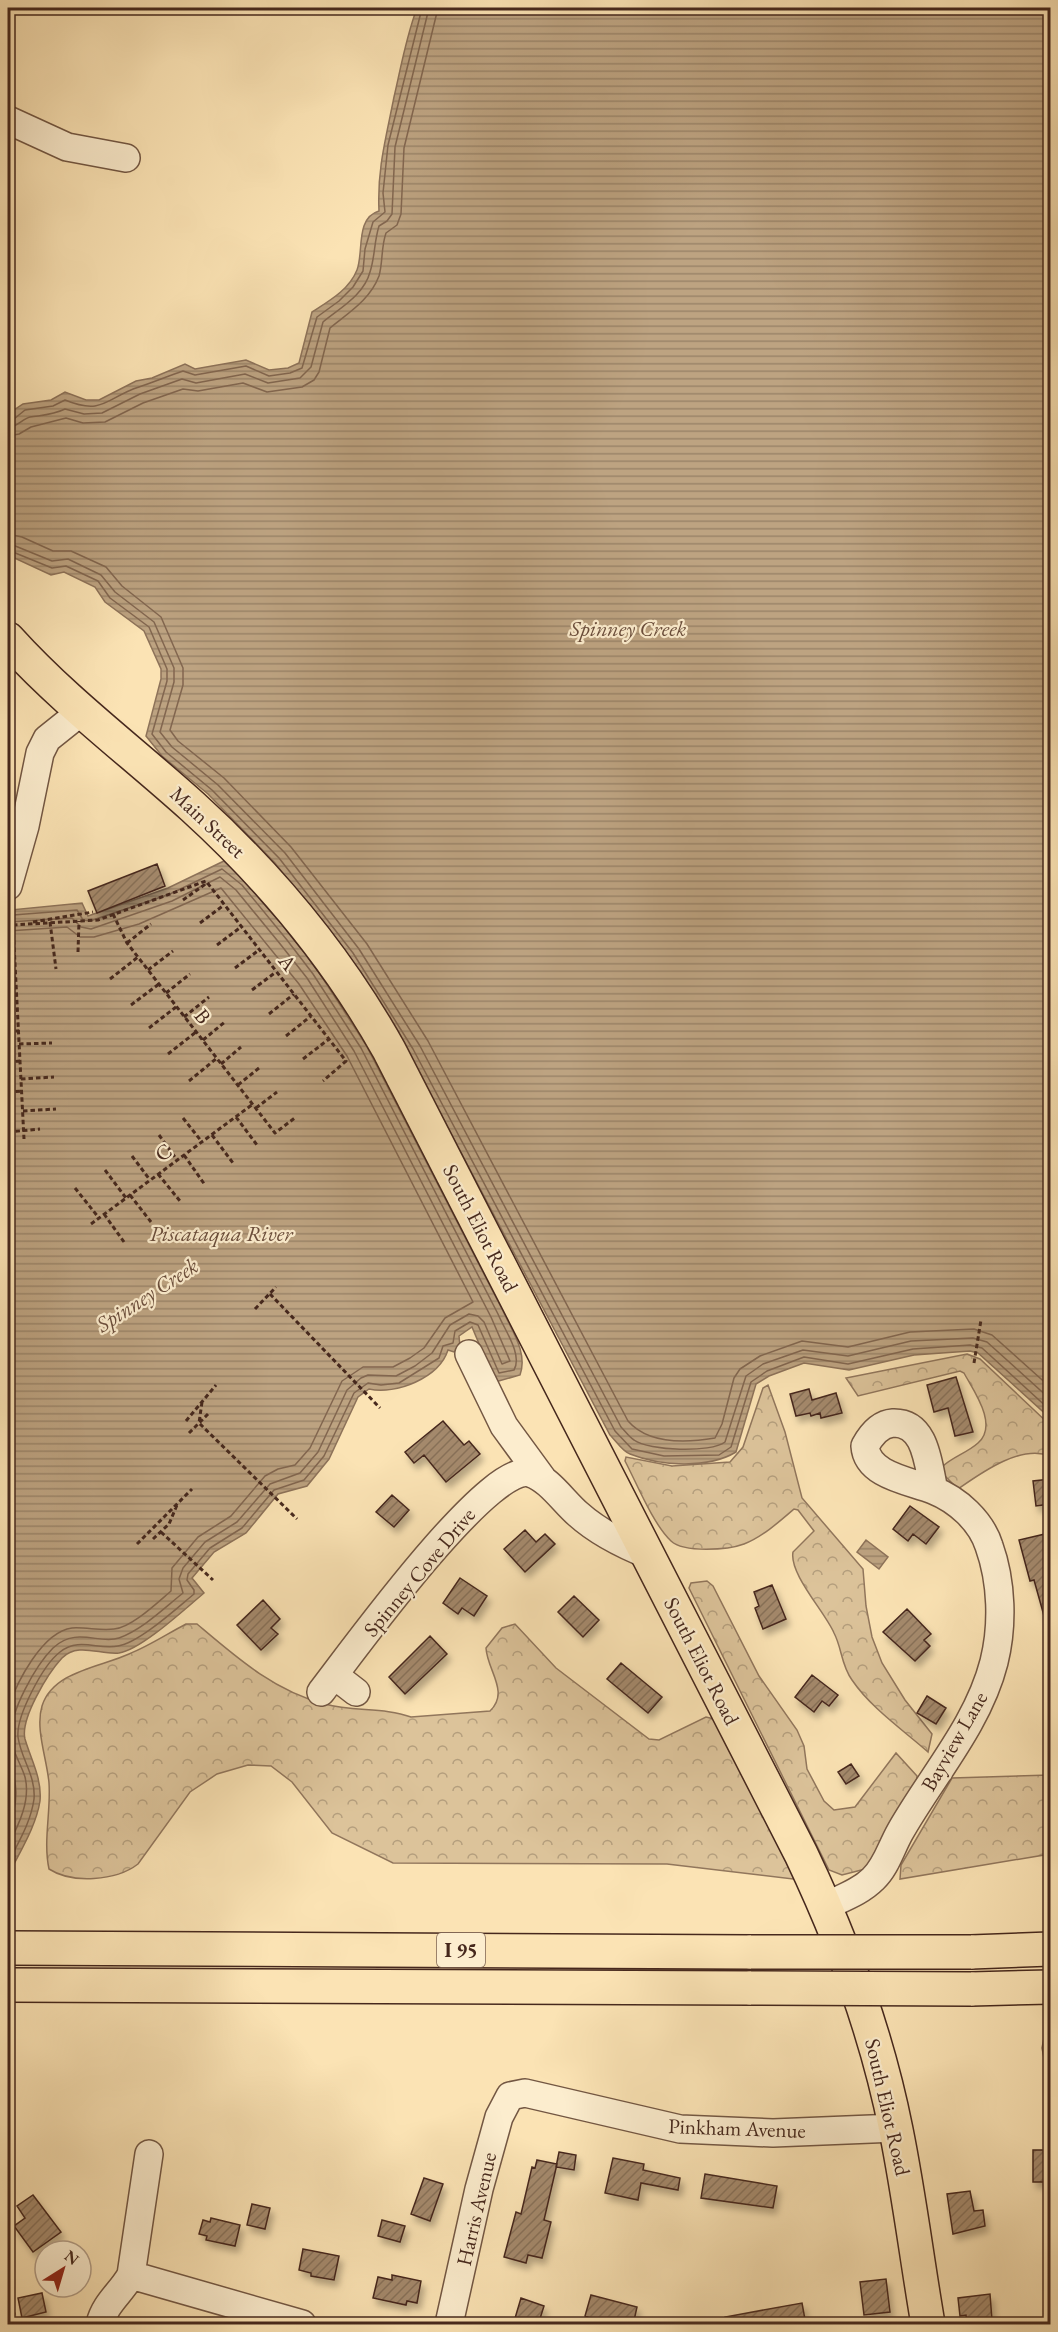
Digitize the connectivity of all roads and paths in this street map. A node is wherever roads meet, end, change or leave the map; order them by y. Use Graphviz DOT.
graph roads {
  1 [pos="8,120"];
  2 [pos="126,158"];
  3 [pos="8,639"];
  4 [pos="82,711"];
  5 [pos="206,882"];
  6 [pos="8,886"];
  7 [pos="183,900"];
  8 [pos="224,905"];
  9 [pos="93,912"];
  10 [pos="113,914"];
  11 [pos="79,921"];
  12 [pos="50,922"];
  13 [pos="200,923"];
  14 [pos="151,924"];
  15 [pos="13,925"];
  16 [pos="241,927"];
  17 [pos="127,943"];
  18 [pos="217,945"];
  19 [pos="259,950"];
  20 [pos="172,951"];
  21 [pos="78,952"];
  22 [pos="138,957"];
  23 [pos="235,968"];
  24 [pos="56,969"];
  25 [pos="148,970"];
  26 [pos="276,972"];
  27 [pos="190,974"];
  28 [pos="8,977"];
  29 [pos="16,977"];
  30 [pos="110,979"];
  31 [pos="159,984"];
  32 [pos="252,990"];
  33 [pos="166,993"];
  34 [pos="294,994"];
  35 [pos="209,997"];
  36 [pos="8,1002"];
  37 [pos="17,1002"];
  38 [pos="131,1005"];
  39 [pos="176,1006"];
  40 [pos="269,1014"];
  41 [pos="311,1016"];
  42 [pos="184,1017"];
  43 [pos="226,1021"];
  44 [pos="149,1029"];
  45 [pos="19,1031"];
  46 [pos="8,1032"];
  47 [pos="196,1032"];
  48 [pos="379,1032"];
  49 [pos="286,1036"];
  50 [pos="203,1040"];
  51 [pos="329,1040"];
  52 [pos="52,1043"];
  53 [pos="19,1044"];
  54 [pos="241,1047"];
  55 [pos="168,1054"];
  56 [pos="217,1058"];
  57 [pos="303,1059"];
  58 [pos="20,1061"];
  59 [pos="8,1062"];
  60 [pos="221,1064"];
  61 [pos="259,1068"];
  62 [pos="54,1077"];
  63 [pos="21,1079"];
  64 [pos="189,1081"];
  65 [pos="323,1082"];
  66 [pos="238,1085"];
  67 [pos="22,1091"];
  68 [pos="8,1092"];
  69 [pos="277,1092"];
  70 [pos="253,1104"];
  71 [pos="256,1108"];
  72 [pos="56,1109"];
  73 [pos="23,1111"];
  74 [pos="236,1117"];
  75 [pos="296,1117"];
  76 [pos="183,1118"];
  77 [pos="40,1129"];
  78 [pos="24,1130"];
  79 [pos="8,1131"];
  80 [pos="159,1135"];
  81 [pos="212,1135"];
  82 [pos="24,1138"];
  83 [pos="202,1142"];
  84 [pos="257,1145"];
  85 [pos="184,1155"];
  86 [pos="132,1156"];
  87 [pos="178,1160"];
  88 [pos="233,1163"];
  89 [pos="105,1170"];
  90 [pos="158,1174"];
  91 [pos="150,1180"];
  92 [pos="205,1185"];
  93 [pos="75,1188"];
  94 [pos="128,1197"];
  95 [pos="180,1202"];
  96 [pos="104,1214"];
  97 [pos="99,1218"];
  98 [pos="151,1222"];
  99 [pos="91,1224"];
  100 [pos="124,1242"];
  101 [pos="276,1287"];
  102 [pos="270,1294"];
  103 [pos="255,1309"];
  104 [pos="981,1320"];
  105 [pos="469,1354"];
  106 [pos="974,1364"];
  107 [pos="216,1385"];
  108 [pos="202,1402"];
  109 [pos="380,1408"];
  110 [pos="208,1414"];
  111 [pos="186,1421"];
  112 [pos="199,1424"];
  113 [pos="189,1433"];
  114 [pos="542,1478"];
  115 [pos="192,1489"];
  116 [pos="934,1490"];
  117 [pos="177,1503"];
  118 [pos="297,1519"];
  119 [pos="161,1532"];
  120 [pos="153,1539"];
  121 [pos="137,1544"];
  122 [pos="649,1555"];
  123 [pos="213,1580"];
  124 [pos="356,1692"];
  125 [pos="826,1906"];
  126 [pos="8,1948"];
  127 [pos="1050,1949"];
  128 [pos="8,1984"];
  129 [pos="1050,1987"];
  130 [pos="510,2096"];
  131 [pos="896,2128"];
  132 [pos="148,2154"];
  133 [pos="131,2275"];
  134 [pos="16,2314"];
  135 [pos="8,2315"];
  136 [pos="100,2325"];
  137 [pos="302,2325"];
  138 [pos="449,2325"];
  139 [pos="928,2325"];
  1 -- 2 [label="street"];
  3 -- 4 [label="main road, Main Street"];
  4 -- 6 [label="street"];
  4 -- 48 [label="main road, Main Street"];
  5 -- 7 [label="path"];
  5 -- 8 [label="path, A"];
  5 -- 10 [label="path"];
  8 -- 13 [label="path"];
  8 -- 16 [label="path, A"];
  9 -- 15 [label="path"];
  10 -- 11 [label="path"];
  10 -- 17 [label="path, B"];
  11 -- 12 [label="path"];
  11 -- 21 [label="path"];
  12 -- 15 [label="path"];
  12 -- 24 [label="path"];
  14 -- 17 [label="path"];
  15 -- 29 [label="path"];
  16 -- 18 [label="path"];
  16 -- 19 [label="path, A"];
  17 -- 22 [label="path, B"];
  19 -- 23 [label="path"];
  19 -- 26 [label="path, A"];
  20 -- 25 [label="path"];
  22 -- 25 [label="path, B"];
  22 -- 30 [label="path"];
  25 -- 31 [label="path, B"];
  26 -- 32 [label="path"];
  26 -- 34 [label="path, A"];
  27 -- 33 [label="path"];
  28 -- 29 [label="path"];
  29 -- 37 [label="path"];
  31 -- 33 [label="path, B"];
  31 -- 38 [label="path"];
  33 -- 39 [label="path, B"];
  34 -- 40 [label="path"];
  34 -- 41 [label="path, A"];
  35 -- 42 [label="path"];
  36 -- 37 [label="path"];
  37 -- 45 [label="path"];
  39 -- 42 [label="path, B"];
  39 -- 44 [label="path"];
  41 -- 49 [label="path"];
  41 -- 51 [label="path, A"];
  42 -- 47 [label="path, B"];
  43 -- 50 [label="path"];
  45 -- 46 [label="path"];
  45 -- 53 [label="path"];
  47 -- 50 [label="path, B"];
  47 -- 55 [label="path"];
  48 -- 122 [label="main road, South Eliot Road"];
  50 -- 56 [label="path, B"];
  51 -- 57 [label="path"];
  51 -- 65 [label="path, A"];
  52 -- 53 [label="path"];
  53 -- 58 [label="path"];
  54 -- 60 [label="path"];
  56 -- 60 [label="path, B"];
  56 -- 64 [label="path"];
  58 -- 59 [label="path"];
  58 -- 63 [label="path"];
  60 -- 66 [label="path, B"];
  61 -- 66 [label="path"];
  62 -- 63 [label="path"];
  63 -- 67 [label="path"];
  66 -- 70 [label="path, B"];
  67 -- 68 [label="path"];
  67 -- 73 [label="path"];
  69 -- 71 [label="path"];
  70 -- 71 [label="path, B"];
  70 -- 74 [label="path, C"];
  71 -- 75 [label="path, B"];
  72 -- 73 [label="path"];
  73 -- 78 [label="path"];
  74 -- 81 [label="path, C"];
  74 -- 84 [label="path"];
  76 -- 83 [label="path"];
  77 -- 78 [label="path"];
  78 -- 79 [label="path"];
  78 -- 82 [label="path"];
  80 -- 87 [label="path"];
  81 -- 83 [label="path, C"];
  81 -- 88 [label="path"];
  83 -- 85 [label="path, C"];
  85 -- 87 [label="path, C"];
  85 -- 92 [label="path"];
  86 -- 91 [label="path"];
  87 -- 90 [label="path, C"];
  89 -- 94 [label="path"];
  90 -- 91 [label="path, C"];
  90 -- 95 [label="path"];
  91 -- 94 [label="path, C"];
  93 -- 97 [label="path"];
  94 -- 96 [label="path, C"];
  94 -- 98 [label="path"];
  96 -- 97 [label="path, C"];
  96 -- 100 [label="path"];
  97 -- 99 [label="path, C"];
  101 -- 102 [label="path"];
  102 -- 103 [label="path"];
  102 -- 109 [label="path"];
  104 -- 106 [label="path"];
  105 -- 114 [label="street"];
  107 -- 108 [label="path"];
  108 -- 111 [label="path"];
  108 -- 112 [label="path"];
  110 -- 112 [label="path"];
  112 -- 113 [label="path"];
  112 -- 118 [label="path"];
  114 -- 122 [label="street"];
  114 -- 124 [label="street, Spinney Cove Drive"];
  115 -- 117 [label="path"];
  116 -- 125 [label="street, Bayview Lane"];
  117 -- 119 [label="path"];
  117 -- 121 [label="path"];
  119 -- 120 [label="path"];
  119 -- 123 [label="path"];
  122 -- 125 [label="main road, South Eliot Road"];
  125 -- 131 [label="main road, South Eliot Road"];
  126 -- 127 [label="main road, I 95, bridge"];
  128 -- 129 [label="main road, I 95, bridge"];
  130 -- 131 [label="street, Pinkham Avenue"];
  130 -- 138 [label="street, Harris Avenue"];
  131 -- 139 [label="main road, South Eliot Road"];
  132 -- 133 [label="street"];
  133 -- 136 [label="street"];
  133 -- 137 [label="street"];
  134 -- 135 [label="path"];
}
